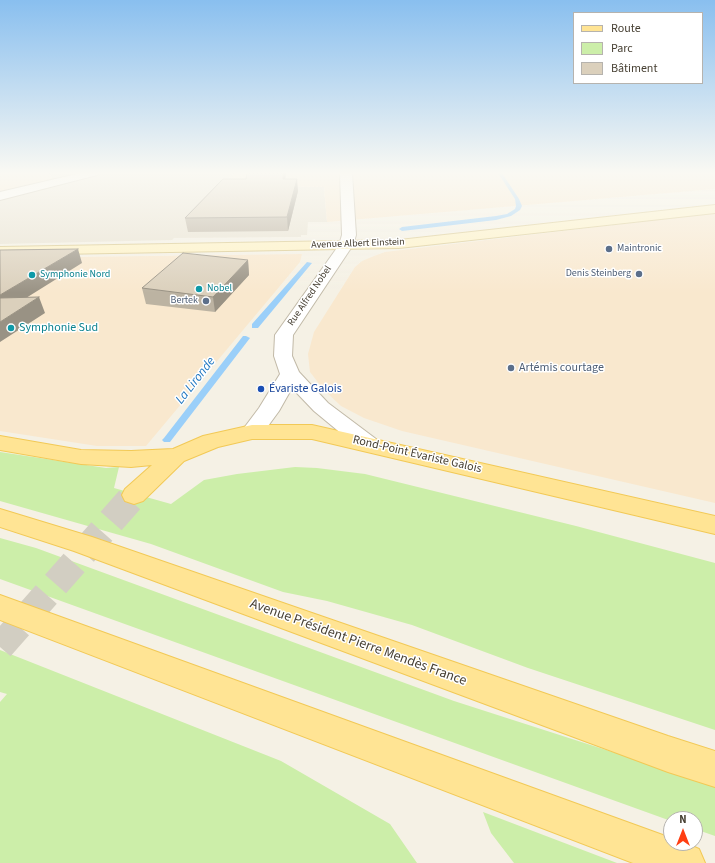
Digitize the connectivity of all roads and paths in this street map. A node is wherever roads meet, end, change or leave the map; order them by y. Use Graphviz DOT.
graph roads {
  1 [pos="348,213"];
  2 [pos="669,213"];
  3 [pos="346,245"];
  4 [pos="0,251"];
  5 [pos="290,374"];
  6 [pos="252,432"];
  7 [pos="0,443"];
  8 [pos="368,444"];
  9 [pos="176,456"];
  10 [pos="134,495"];
  11 [pos="0,518"];
  12 [pos="715,525"];
  13 [pos="0,607"];
  14 [pos="715,769"];
  15 [pos="685,863"];
  1 -- 3 [label="street, Rue Alfred Nobel"];
  2 -- 3 [label="main road, Avenue Albert Einstein"];
  3 -- 4 [label="main road, Avenue Albert Einstein"];
  3 -- 5 [label="street, Rue Alfred Nobel"];
  5 -- 6 [label="street"];
  5 -- 8 [label="street, Rue Alfred Nobel"];
  6 -- 8 [label="main road, Rond-Point Évariste Galois"];
  6 -- 9 [label="main road, Rond-Point Évariste Galois"];
  7 -- 9 [label="main road"];
  8 -- 12 [label="main road, Rond-Point Évariste Galois"];
  9 -- 10 [label="main road, Rond-Point Évariste Galois"];
  11 -- 14 [label="main road, Avenue Président Pierre Mendès France"];
  13 -- 15 [label="main road"];
}
